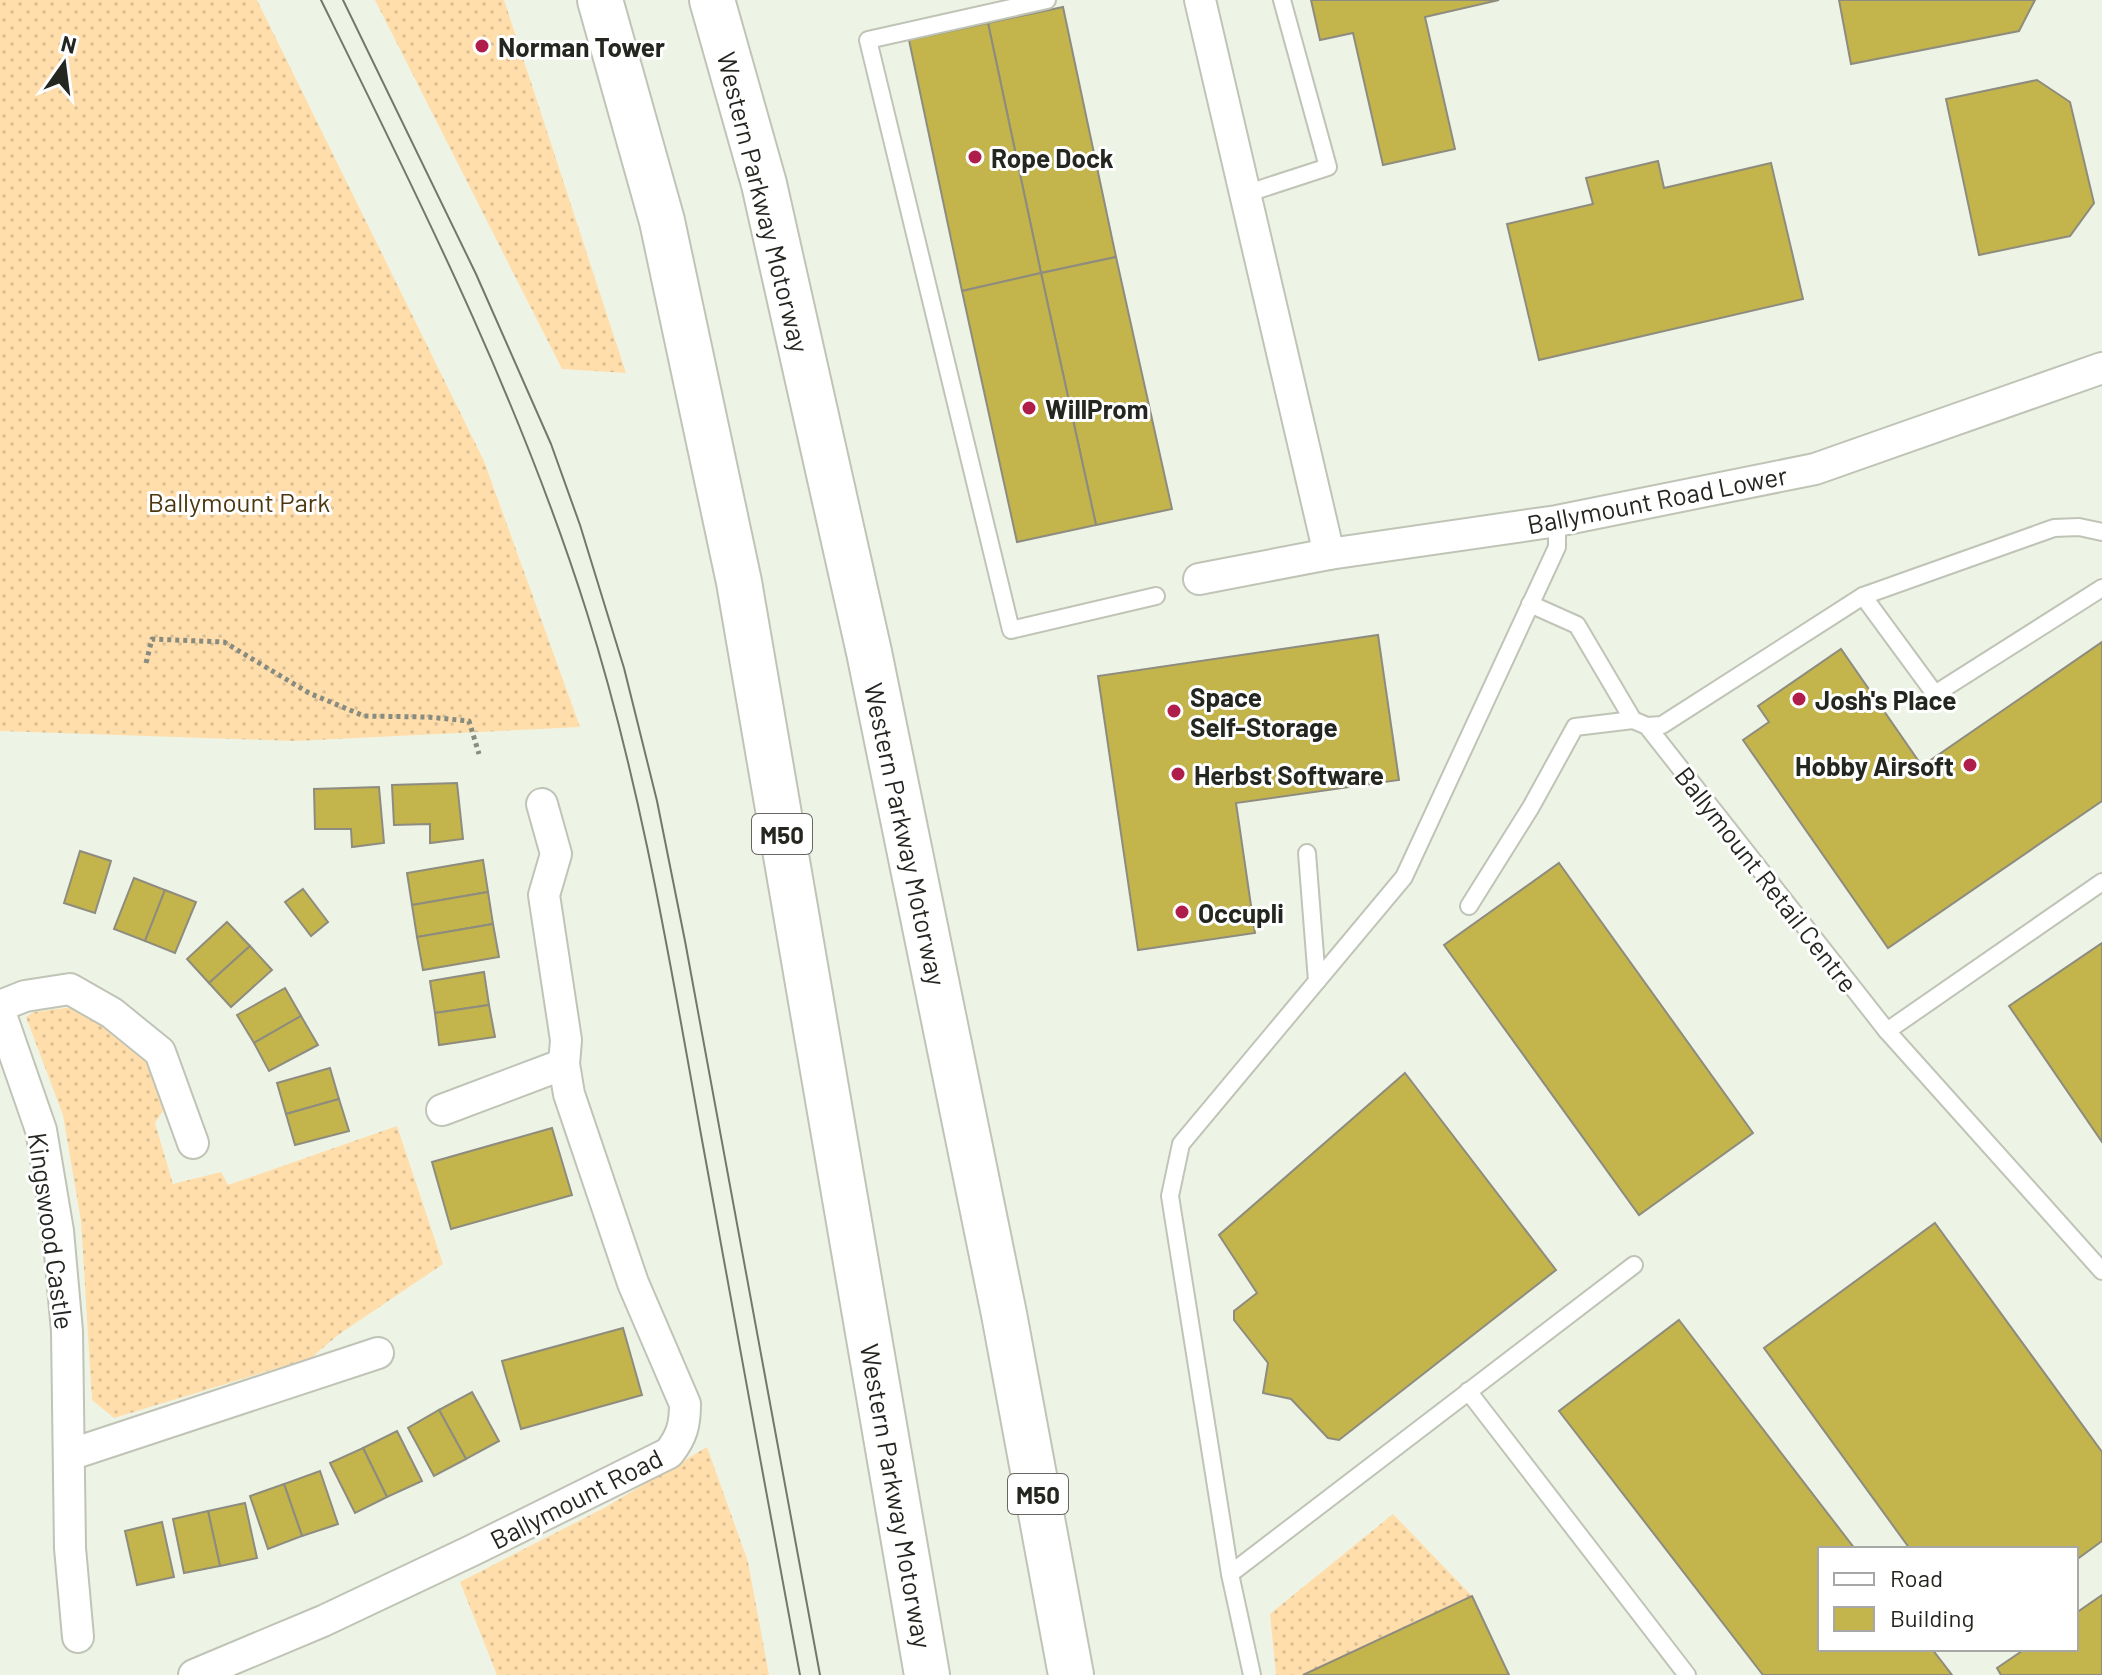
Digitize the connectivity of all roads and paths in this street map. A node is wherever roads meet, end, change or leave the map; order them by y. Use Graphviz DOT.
graph roads {
  1 [pos="600,0"];
  2 [pos="712,0"];
  3 [pos="1047,0"];
  4 [pos="1200,0"];
  5 [pos="1282,0"];
  6 [pos="1245,194"];
  7 [pos="2102,368"];
  8 [pos="1557,521"];
  9 [pos="2102,532"];
  10 [pos="1329,554"];
  11 [pos="1199,579"];
  12 [pos="2102,588"];
  13 [pos="1156,596"];
  14 [pos="1863,596"];
  15 [pos="1530,604"];
  16 [pos="146,663"];
  17 [pos="1640,723"];
  18 [pos="479,754"];
  19 [pos="542,804"];
  20 [pos="1307,853"];
  21 [pos="2102,882"];
  22 [pos="1469,906"];
  23 [pos="1317,981"];
  24 [pos="0,1009"];
  25 [pos="1887,1031"];
  26 [pos="564,1064"];
  27 [pos="442,1110"];
  28 [pos="193,1143"];
  29 [pos="1634,1265"];
  30 [pos="2102,1271"];
  31 [pos="378,1353"];
  32 [pos="1468,1391"];
  33 [pos="69,1455"];
  34 [pos="1230,1574"];
  35 [pos="78,1637"];
  36 [pos="194,1675"];
  37 [pos="927,1675"];
  38 [pos="1071,1675"];
  39 [pos="1252,1675"];
  40 [pos="1687,1675"];
  1 -- 37 [label="highway, Western Parkway Motorway / M50"];
  2 -- 38 [label="highway, Western Parkway Motorway / M50"];
  3 -- 13 [label="lane"];
  4 -- 6 [label="street"];
  5 -- 6 [label="lane"];
  6 -- 10 [label="street"];
  7 -- 8 [label="street, Ballymount Road Lower"];
  8 -- 10 [label="street, Ballymount Road Lower"];
  8 -- 15 [label="lane"];
  9 -- 14 [label="lane"];
  10 -- 11 [label="street, Ballymount Road Lower"];
  12 -- 14 [label="lane"];
  14 -- 17 [label="lane"];
  15 -- 17 [label="lane, Ballymount Retail Centre"];
  15 -- 23 [label="lane"];
  16 -- 18 [label="path"];
  17 -- 22 [label="lane"];
  17 -- 25 [label="lane, Ballymount Retail Centre"];
  19 -- 26 [label="street, Ballymount Road"];
  20 -- 23 [label="lane"];
  21 -- 25 [label="lane"];
  23 -- 34 [label="lane"];
  24 -- 28 [label="street, Kingswood Castle"];
  24 -- 33 [label="street, Kingswood Castle"];
  25 -- 30 [label="lane, Ballymount Retail Centre"];
  26 -- 27 [label="street"];
  26 -- 36 [label="street, Ballymount Road"];
  29 -- 32 [label="lane"];
  31 -- 33 [label="street"];
  32 -- 34 [label="lane"];
  32 -- 40 [label="lane"];
  33 -- 35 [label="street, Kingswood Castle"];
  34 -- 39 [label="lane"];
}
